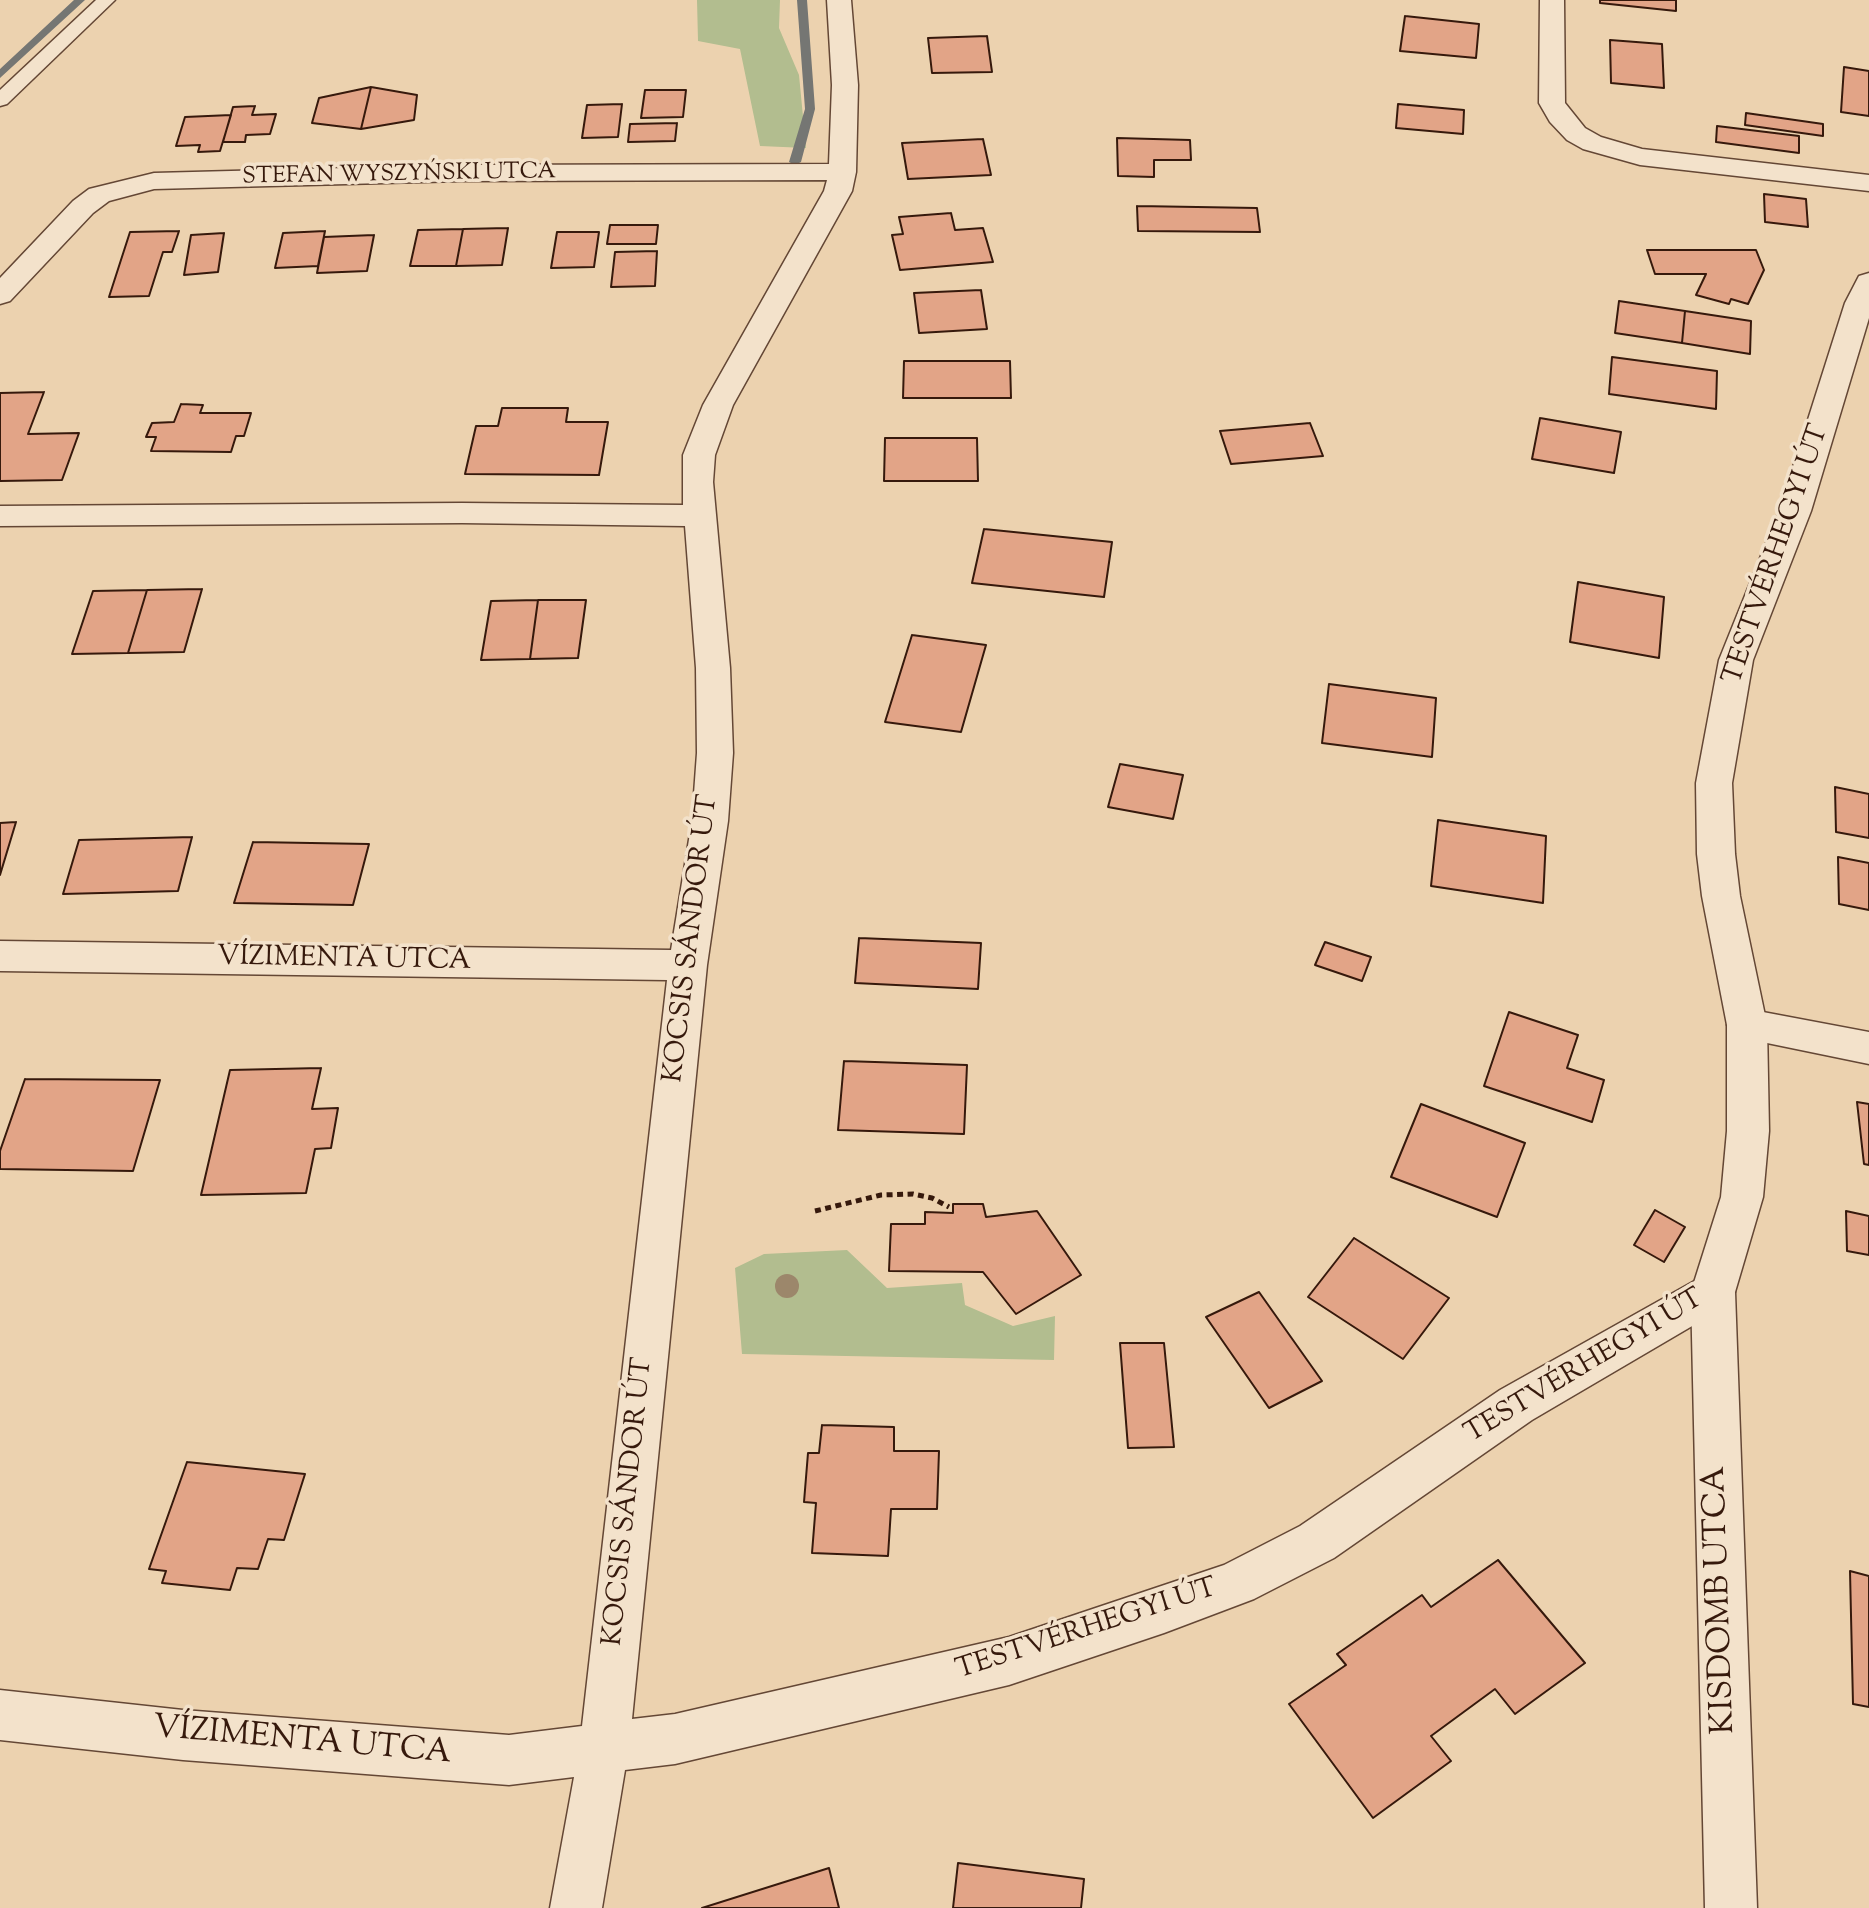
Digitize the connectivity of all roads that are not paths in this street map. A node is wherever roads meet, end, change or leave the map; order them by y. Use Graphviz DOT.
graph roads {
  1 [pos="106,0"];
  2 [pos="839,0"];
  3 [pos="1552,0"];
  4 [pos="0,100"];
  5 [pos="842,172"];
  6 [pos="1869,183"];
  7 [pos="1869,282"];
  8 [pos="0,295"];
  9 [pos="0,516"];
  10 [pos="700,516"];
  11 [pos="0,956"];
  12 [pos="688,965"];
  13 [pos="1747,1025"];
  14 [pos="1869,1048"];
  15 [pos="1713,1292"];
  16 [pos="0,1715"];
  17 [pos="604,1749"];
  18 [pos="576,1908"];
  19 [pos="1731,1908"];
  1 -- 4 [label="lane"];
  2 -- 5 [label="street, KOCSIS SÁNDOR ÚT"];
  3 -- 6 [label="street"];
  5 -- 8 [label="street, STEFAN WYSZYŃSKI UTCA"];
  5 -- 10 [label="street, KOCSIS SÁNDOR ÚT"];
  7 -- 13 [label="street, TESTVÉRHEGYI ÚT"];
  9 -- 10 [label="street"];
  10 -- 12 [label="street, KOCSIS SÁNDOR ÚT"];
  11 -- 12 [label="street, VÍZIMENTA UTCA"];
  12 -- 17 [label="street, KOCSIS SÁNDOR ÚT"];
  13 -- 14 [label="street"];
  13 -- 15 [label="street, TESTVÉRHEGYI ÚT"];
  15 -- 17 [label="street, TESTVÉRHEGYI ÚT"];
  15 -- 19 [label="street, KISDOMB UTCA"];
  16 -- 17 [label="street, VÍZIMENTA UTCA"];
  17 -- 18 [label="street, KOCSIS SÁNDOR ÚT"];
}
